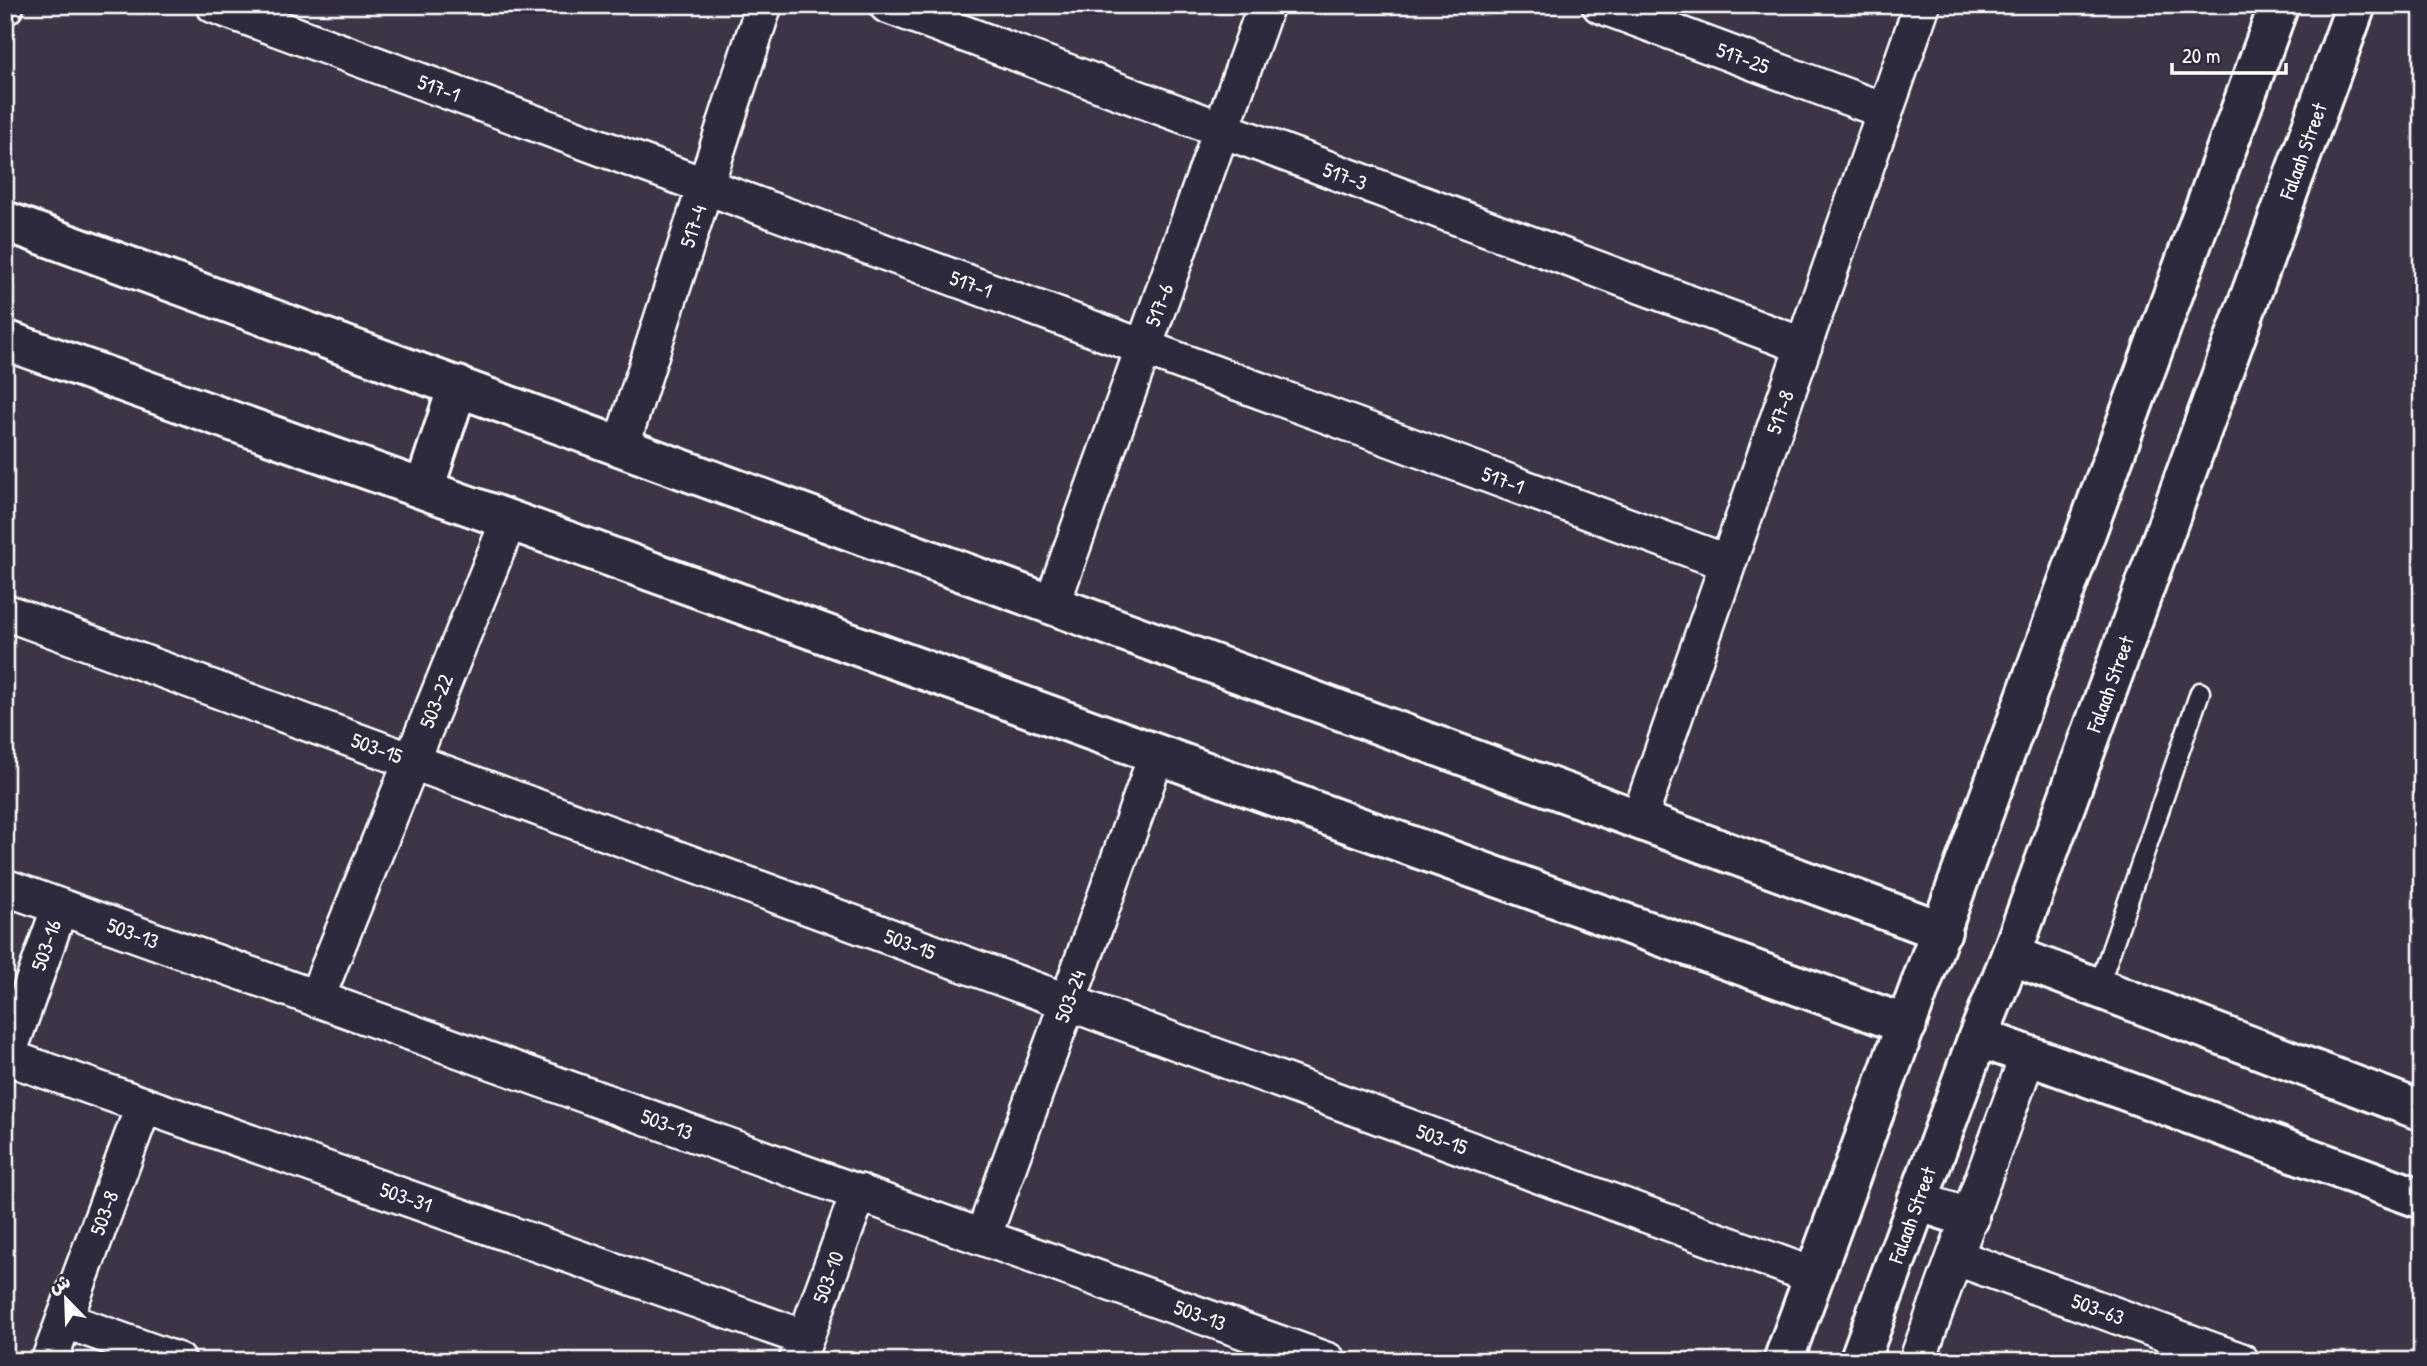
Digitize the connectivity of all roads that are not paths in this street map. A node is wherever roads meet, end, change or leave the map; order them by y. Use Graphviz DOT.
graph roads {
  1 [pos="214,5"];
  2 [pos="764,5"];
  3 [pos="887,5"];
  4 [pos="1266,5"];
  5 [pos="1600,5"];
  6 [pos="1922,5"];
  7 [pos="2279,5"];
  8 [pos="2356,5"];
  9 [pos="1885,111"];
  10 [pos="1222,130"];
  11 [pos="706,186"];
  12 [pos="5,221"];
  13 [pos="5,340"];
  14 [pos="1804,346"];
  15 [pos="1143,348"];
  16 [pos="458,386"];
  17 [pos="621,446"];
  18 [pos="424,489"];
  19 [pos="509,520"];
  20 [pos="1728,562"];
  21 [pos="1052,604"];
  22 [pos="5,612"];
  23 [pos="2200,692"];
  24 [pos="1157,754"];
  25 [pos="412,761"];
  26 [pos="1639,820"];
  27 [pos="5,887"];
  28 [pos="60,907"];
  29 [pos="1941,931"];
  30 [pos="2011,955"];
  31 [pos="2098,988"];
  32 [pos="316,999"];
  33 [pos="1068,1002"];
  34 [pos="1907,1025"];
  35 [pos="1978,1037"];
  36 [pos="2028,1055"];
  37 [pos="6,1059"];
  38 [pos="144,1105"];
  39 [pos="2422,1111"];
  40 [pos="859,1192"];
  41 [pos="2422,1199"];
  42 [pos="1917,1200"];
  43 [pos="1969,1218"];
  44 [pos="983,1237"];
  45 [pos="1955,1256"];
  46 [pos="1814,1276"];
  47 [pos="64,1320"];
  48 [pos="801,1350"];
  49 [pos="49,1361"];
  50 [pos="178,1361"];
  51 [pos="1328,1361"];
  52 [pos="1783,1361"];
  53 [pos="1859,1361"];
  54 [pos="1917,1361"];
  55 [pos="2241,1361"];
  1 -- 11 [label="street, 517-1"];
  2 -- 11 [label="street, 517-4"];
  3 -- 10 [label="street, 517-3"];
  4 -- 10 [label="street, 517-6"];
  5 -- 9 [label="street, 517-25"];
  6 -- 9 [label="street, 517-8"];
  7 -- 29 [label="street"];
  8 -- 30 [label="street, Falaah Street"];
  9 -- 14 [label="street, 517-8"];
  10 -- 14 [label="street, 517-3"];
  10 -- 15 [label="street, 517-6"];
  11 -- 15 [label="street, 517-1"];
  11 -- 17 [label="street, 517-4"];
  12 -- 16 [label="street"];
  13 -- 18 [label="street"];
  14 -- 20 [label="street, 517-8"];
  15 -- 20 [label="street, 517-1"];
  15 -- 21 [label="street, 517-6"];
  16 -- 17 [label="street"];
  16 -- 18 [label="street"];
  17 -- 21 [label="street"];
  18 -- 19 [label="street"];
  19 -- 24 [label="street"];
  19 -- 25 [label="street, 503-22"];
  20 -- 26 [label="street, 517-8"];
  21 -- 26 [label="street"];
  22 -- 25 [label="street, 503-15"];
  23 -- 31 [label="lane"];
  24 -- 33 [label="street, 503-24"];
  24 -- 34 [label="street"];
  25 -- 32 [label="street, 503-22"];
  25 -- 33 [label="street, 503-15"];
  26 -- 29 [label="street"];
  27 -- 28 [label="street, 503-13"];
  28 -- 32 [label="street, 503-13"];
  28 -- 37 [label="street, 503-16"];
  29 -- 34 [label="street"];
  30 -- 31 [label="street"];
  30 -- 35 [label="street, Falaah Street"];
  31 -- 39 [label="street"];
  32 -- 40 [label="street, 503-13"];
  33 -- 44 [label="street, 503-24"];
  33 -- 46 [label="street, 503-15"];
  34 -- 46 [label="street"];
  35 -- 36 [label="street"];
  35 -- 42 [label="street, Falaah Street"];
  36 -- 41 [label="street"];
  36 -- 43 [label="street"];
  37 -- 38 [label="street, 503-31"];
  38 -- 47 [label="street, 503-8"];
  38 -- 48 [label="street, 503-31"];
  40 -- 44 [label="street, 503-13"];
  40 -- 48 [label="street, 503-10"];
  42 -- 43 [label="street"];
  42 -- 53 [label="street, Falaah Street"];
  43 -- 45 [label="street"];
  44 -- 51 [label="street, 503-13"];
  45 -- 54 [label="street"];
  45 -- 55 [label="street, 503-63"];
  46 -- 52 [label="street"];
  47 -- 49 [label="street, 503-8"];
  47 -- 50 [label="street"];
}
